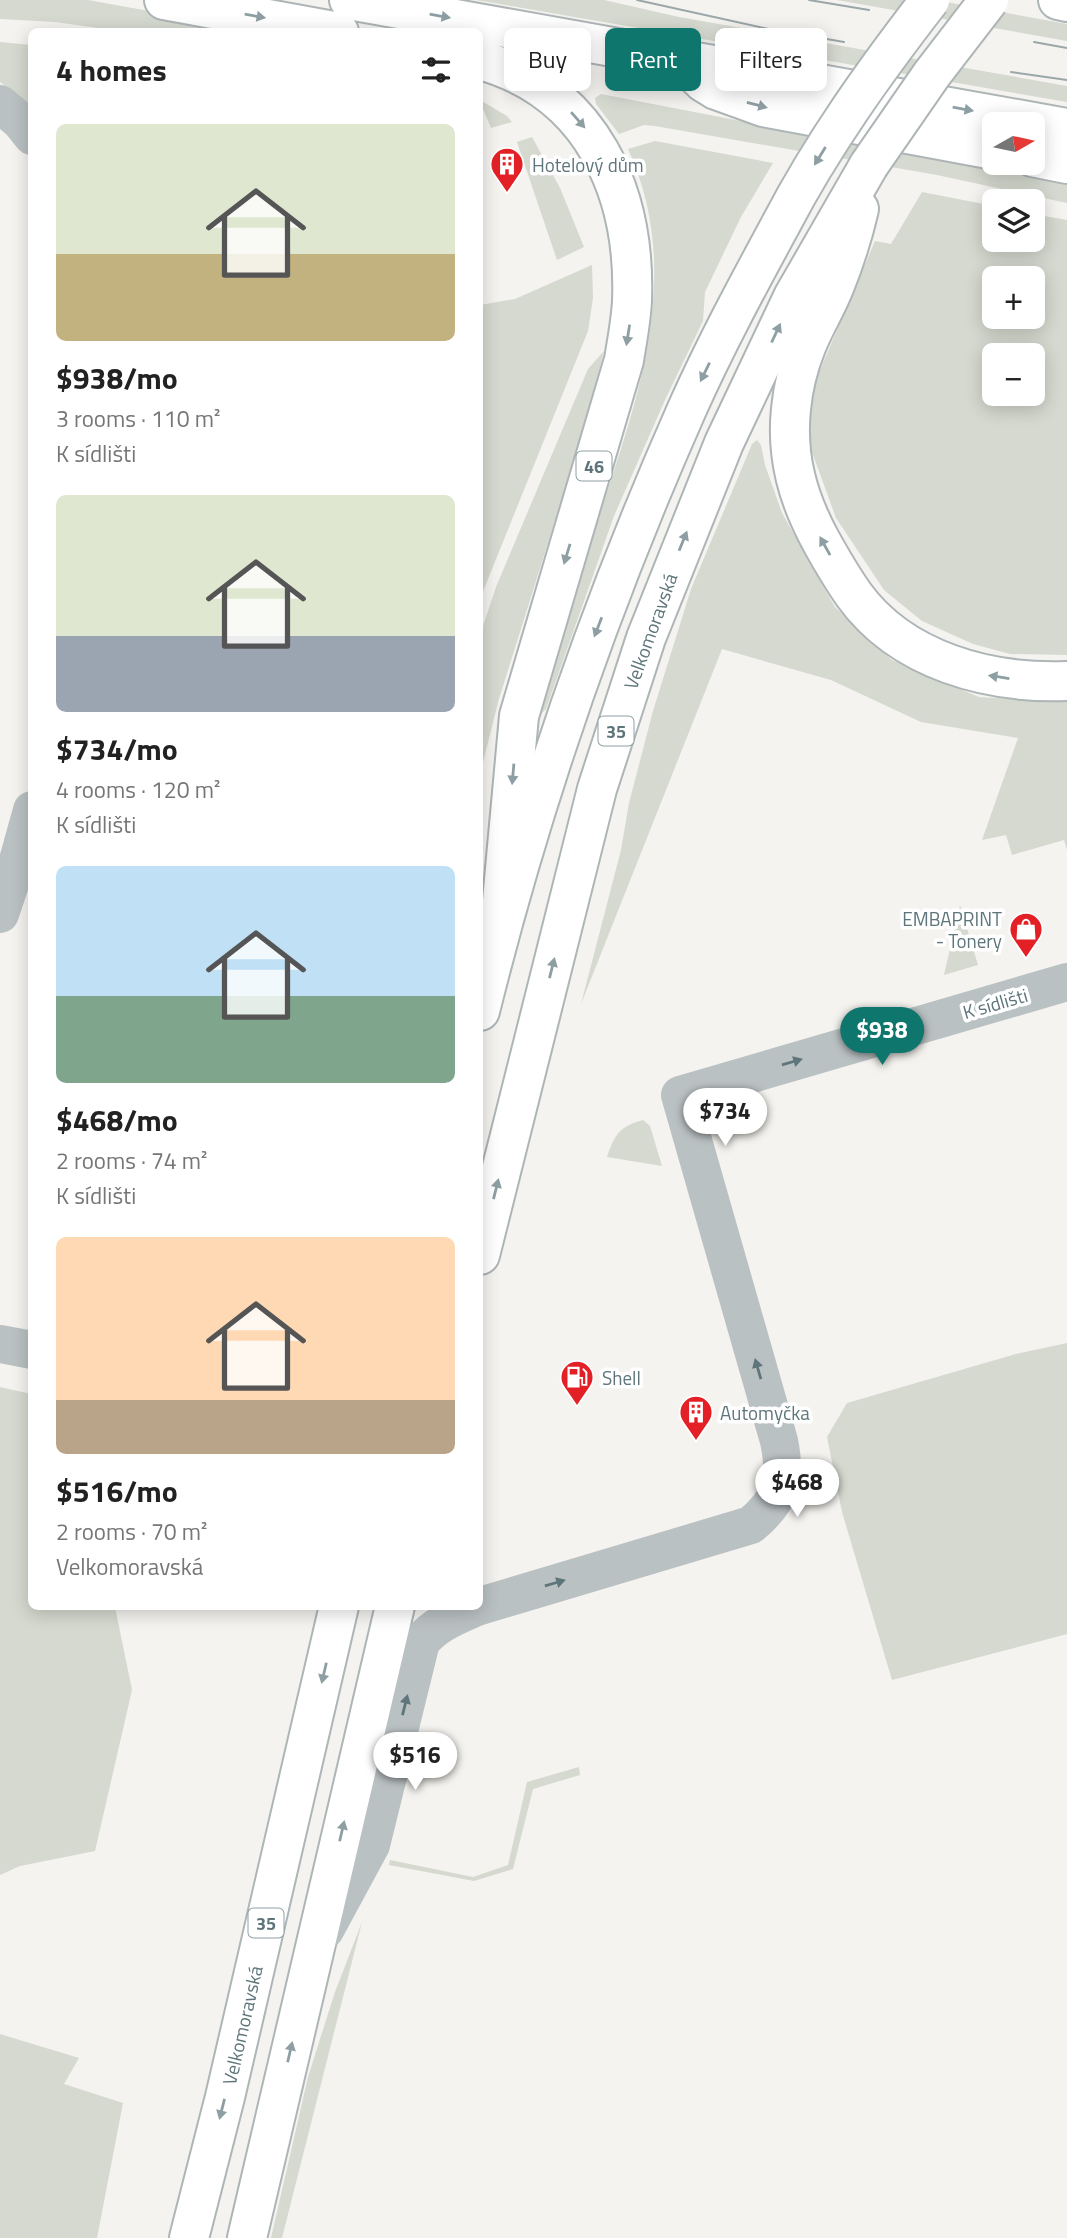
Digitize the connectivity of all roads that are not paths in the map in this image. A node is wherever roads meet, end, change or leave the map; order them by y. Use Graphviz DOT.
graph roads {
  1 [pos="164,0"];
  2 [pos="349,0"];
  3 [pos="930,0"];
  4 [pos="989,0"];
  5 [pos="1058,0"];
  6 [pos="1067,2"];
  7 [pos="317,28"];
  8 [pos="605,45"];
  9 [pos="483,61"];
  10 [pos="701,62"];
  11 [pos="701,80"];
  12 [pos="0,104"];
  13 [pos="1067,128"];
  14 [pos="28,131"];
  15 [pos="982,148"];
  16 [pos="1045,160"];
  17 [pos="1067,164"];
  18 [pos="841,235"];
  19 [pos="1067,681"];
  20 [pos="28,824"];
  21 [pos="0,914"];
  22 [pos="499,934"];
  23 [pos="1067,982"];
  24 [pos="483,999"];
  25 [pos="483,1243"];
  26 [pos="0,1344"];
  27 [pos="28,1349"];
  28 [pos="483,1605"];
  29 [pos="339,1610"];
  30 [pos="394,1610"];
  31 [pos="470,1610"];
  32 [pos="313,1950"];
  33 [pos="189,2238"];
  34 [pos="247,2238"];
  1 -- 7 [label="main road, one-way"];
  2 -- 8 [label="main road, one-way"];
  3 -- 22 [label="main road, one-way, bridge"];
  4 -- 18 [label="main road, bridge"];
  5 -- 6 [label="main road"];
  9 -- 22 [label="main road, 46, one-way"];
  10 -- 13 [label="main road, one-way"];
  11 -- 15 [label="main road, one-way"];
  12 -- 14 [label="street"];
  16 -- 17 [label="main road"];
  19 -- 18 [label="main road, one-way"];
  25 -- 18 [label="main road, Velkomoravská / 35, one-way"];
  20 -- 21 [label="street"];
  22 -- 24 [label="main road"];
  28 -- 23 [label="street, K sídlišti, one-way"];
  26 -- 27 [label="street"];
  29 -- 33 [label="main road, Velkomoravská / 35, one-way"];
  32 -- 30 [label="main road, one-way"];
  32 -- 31 [label="street, one-way"];
  34 -- 32 [label="main road, one-way"];
}
